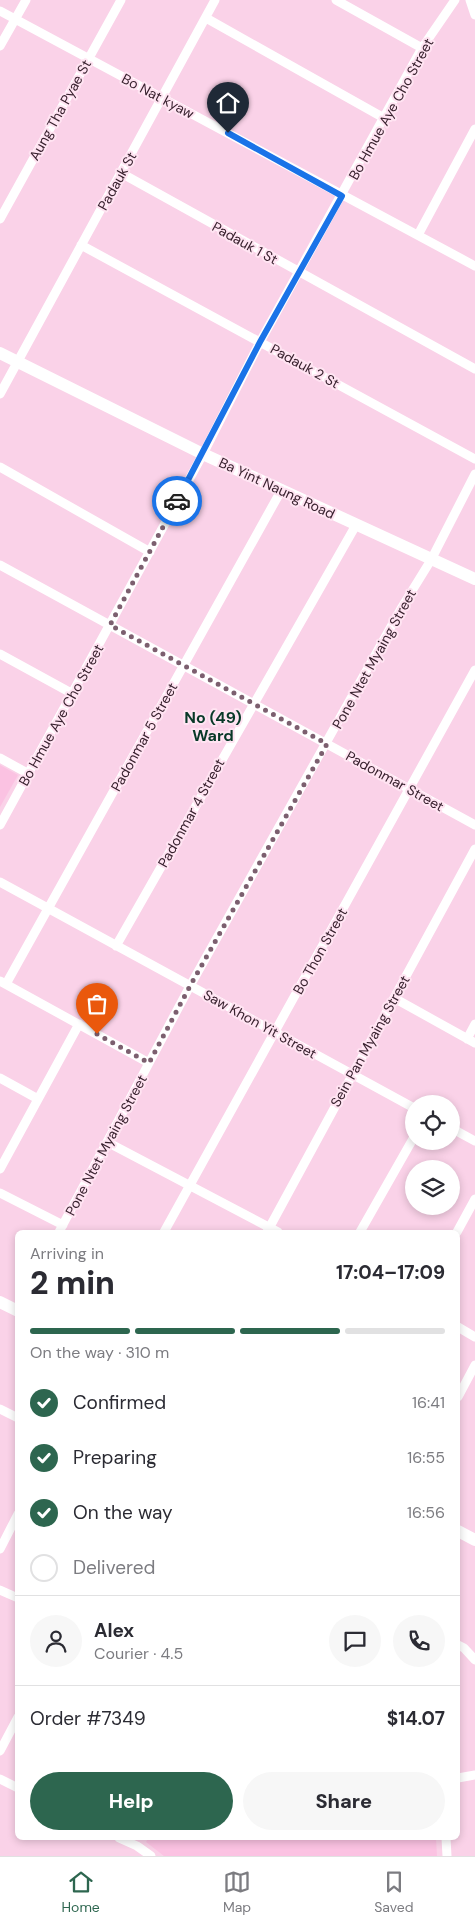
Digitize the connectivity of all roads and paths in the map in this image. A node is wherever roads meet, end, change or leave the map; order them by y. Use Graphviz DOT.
graph roads {
  1 [pos="26,0"];
  2 [pos="121,0"];
  3 [pos="215,0"];
  4 [pos="336,0"];
  5 [pos="455,0"];
  6 [pos="470,0"];
  7 [pos="0,11"];
  8 [pos="475,15"];
  9 [pos="206,18"];
  10 [pos="15,19"];
  11 [pos="0,46"];
  12 [pos="422,48"];
  13 [pos="89,58"];
  14 [pos="162,98"];
  15 [pos="384,118"];
  16 [pos="475,130"];
  17 [pos="121,173"];
  18 [pos="342,196"];
  19 [pos="0,219"];
  20 [pos="418,235"];
  21 [pos="81,245"];
  22 [pos="475,266"];
  23 [pos="299,273"];
  24 [pos="260,342"];
  25 [pos="0,353"];
  26 [pos="18,361"];
  27 [pos="475,369"];
  28 [pos="0,394"];
  29 [pos="203,454"];
  30 [pos="475,459"];
  31 [pos="0,467"];
  32 [pos="475,474"];
  33 [pos="282,490"];
  34 [pos="356,525"];
  35 [pos="150,552"];
  36 [pos="430,560"];
  37 [pos="0,565"];
  38 [pos="475,579"];
  39 [pos="110,625"];
  40 [pos="0,654"];
  41 [pos="184,665"];
  42 [pos="475,670"];
  43 [pos="72,694"];
  44 [pos="253,703"];
  45 [pos="327,744"];
  46 [pos="0,758"];
  47 [pos="29,774"];
  48 [pos="410,789"];
  49 [pos="0,825"];
  50 [pos="475,825"];
  51 [pos="475,849"];
  52 [pos="0,882"];
  53 [pos="48,908"];
  54 [pos="116,946"];
  55 [pos="3,982"];
  56 [pos="190,986"];
  57 [pos="394,998"];
  58 [pos="79,1024"];
  59 [pos="475,1024"];
  60 [pos="275,1032"];
  61 [pos="471,1041"];
  62 [pos="149,1063"];
  63 [pos="352,1074"];
  64 [pos="0,1078"];
  65 [pos="38,1099"];
  66 [pos="405,1103"];
  67 [pos="460,1133"];
  68 [pos="475,1141"];
  69 [pos="107,1142"];
  70 [pos="407,1150"];
  71 [pos="0,1169"];
  72 [pos="190,1186"];
  73 [pos="0,1193"];
  74 [pos="475,1199"];
  75 [pos="61,1229"];
  76 [pos="165,1230"];
  77 [pos="269,1230"];
  78 [pos="272,1230"];
  79 [pos="361,1230"];
  80 [pos="458,1230"];
  81 [pos="0,1302"];
  82 [pos="15,1309"];
  83 [pos="460,1329"];
  84 [pos="475,1337"];
  85 [pos="475,1365"];
  86 [pos="460,1393"];
  87 [pos="0,1409"];
  88 [pos="15,1416"];
  89 [pos="15,1520"];
  90 [pos="460,1532"];
  91 [pos="474,1537"];
  92 [pos="0,1549"];
  93 [pos="0,1590"];
  94 [pos="15,1597"];
  95 [pos="460,1646"];
  96 [pos="475,1660"];
  97 [pos="15,1723"];
  98 [pos="0,1751"];
  99 [pos="475,1775"];
  100 [pos="460,1778"];
  101 [pos="0,1779"];
  102 [pos="15,1786"];
  103 [pos="446,1840"];
  104 [pos="139,1842"];
  105 [pos="151,1856"];
  106 [pos="446,1856"];
  1 -- 10 [label="street"];
  2 -- 13 [label="street, Aung Tha Pyae St"];
  3 -- 9 [label="street, Padauk St"];
  4 -- 12 [label="street"];
  5 -- 12 [label="street, Bo Hmue Aye Cho Street"];
  6 -- 8 [label="street"];
  7 -- 10 [label="street, Bo Nat kyaw"];
  9 -- 14 [label="street, Padauk St"];
  9 -- 15 [label="street"];
  10 -- 11 [label="street"];
  10 -- 13 [label="street, Bo Nat kyaw"];
  12 -- 15 [label="street, Bo Hmue Aye Cho Street"];
  13 -- 14 [label="street, Bo Nat kyaw"];
  13 -- 19 [label="street, Aung Tha Pyae St"];
  14 -- 17 [label="street, Padauk St"];
  14 -- 18 [label="street, Bo Nat kyaw"];
  15 -- 18 [label="street, Bo Hmue Aye Cho Street"];
  16 -- 20 [label="street"];
  17 -- 21 [label="street, Padauk St"];
  17 -- 23 [label="street, Padauk 1 St"];
  18 -- 20 [label="street, Bo Nat kyaw"];
  18 -- 23 [label="street, Bo Hmue Aye Cho Street"];
  20 -- 22 [label="street, Bo Nat kyaw"];
  21 -- 24 [label="street, Padauk 2 St"];
  21 -- 26 [label="street, Padauk St"];
  23 -- 24 [label="street, Bo Hmue Aye Cho Street"];
  23 -- 27 [label="street, Padauk 1 St"];
  24 -- 29 [label="street, Bo Hmue Aye Cho Street"];
  24 -- 30 [label="street, Padauk 2 St"];
  25 -- 26 [label="main road, Ba Yint Naung Road"];
  26 -- 28 [label="street, Padauk St"];
  26 -- 29 [label="main road, Ba Yint Naung Road"];
  29 -- 33 [label="main road, Ba Yint Naung Road"];
  29 -- 35 [label="street, Bo Hmue Aye Cho Street"];
  31 -- 35 [label="street"];
  32 -- 36 [label="street, Pone Ntet Myaing Street"];
  33 -- 34 [label="main road, Ba Yint Naung Road"];
  33 -- 41 [label="street, Padonmar 5 Street"];
  34 -- 36 [label="main road, Ba Yint Naung Road"];
  34 -- 44 [label="street, Padonmar 4 Street"];
  35 -- 39 [label="street, Bo Hmue Aye Cho Street"];
  36 -- 38 [label="main road, Ba Yint Naung Road"];
  36 -- 45 [label="street, Pone Ntet Myaing Street"];
  37 -- 39 [label="street, Padonmar Street"];
  39 -- 41 [label="street, Padonmar Street"];
  39 -- 43 [label="street, Bo Hmue Aye Cho Street"];
  40 -- 43 [label="street"];
  41 -- 44 [label="street, Padonmar Street"];
  41 -- 53 [label="street, Padonmar 5 Street"];
  42 -- 48 [label="street, Bo Thon Street"];
  43 -- 47 [label="street, Bo Hmue Aye Cho Street"];
  44 -- 45 [label="street, Padonmar Street"];
  44 -- 54 [label="street, Padonmar 4 Street"];
  45 -- 48 [label="street, Padonmar Street"];
  45 -- 56 [label="street, Pone Ntet Myaing Street"];
  46 -- 47 [label="street"];
  47 -- 49 [label="street, Bo Hmue Aye Cho Street"];
  48 -- 50 [label="street, Padonmar Street"];
  48 -- 60 [label="street, Bo Thon Street"];
  51 -- 57 [label="street, Sein Pan Myaing Street"];
  52 -- 53 [label="street, Saw Khon Yit Street"];
  53 -- 54 [label="street, Saw Khon Yit Street"];
  53 -- 55 [label="street, Padonmar 5 Street"];
  54 -- 56 [label="street, Saw Khon Yit Street"];
  55 -- 58 [label="street"];
  56 -- 60 [label="street, Saw Khon Yit Street"];
  56 -- 62 [label="street, Pone Ntet Myaing Street"];
  57 -- 61 [label="street"];
  57 -- 63 [label="street, Sein Pan Myaing Street"];
  58 -- 62 [label="street"];
  58 -- 65 [label="street"];
  59 -- 61 [label="street"];
  60 -- 63 [label="street, Saw Khon Yit Street"];
  60 -- 72 [label="street, Bo Thon Street"];
  62 -- 69 [label="street, Pone Ntet Myaing Street"];
  63 -- 66 [label="street, Saw Khon Yit Street"];
  63 -- 78 [label="street, Sein Pan Myaing Street"];
  64 -- 65 [label="street"];
  65 -- 71 [label="street"];
  67 -- 68 [label="street"];
  69 -- 72 [label="street"];
  69 -- 75 [label="street, Pone Ntet Myaing Street"];
  70 -- 79 [label="street"];
  72 -- 76 [label="street, Bo Thon Street"];
  72 -- 77 [label="street"];
  73 -- 75 [label="street"];
  74 -- 80 [label="street"];
  81 -- 82 [label="main road"];
  83 -- 84 [label="street"];
  85 -- 86 [label="street"];
  87 -- 88 [label="street"];
  89 -- 92 [label="street"];
  90 -- 91 [label="main road"];
  93 -- 94 [label="street"];
  95 -- 96 [label="street"];
  97 -- 98 [label="street"];
  99 -- 100 [label="street"];
  101 -- 102 [label="street"];
  103 -- 106 [label="street"];
  104 -- 105 [label="street"];
}
